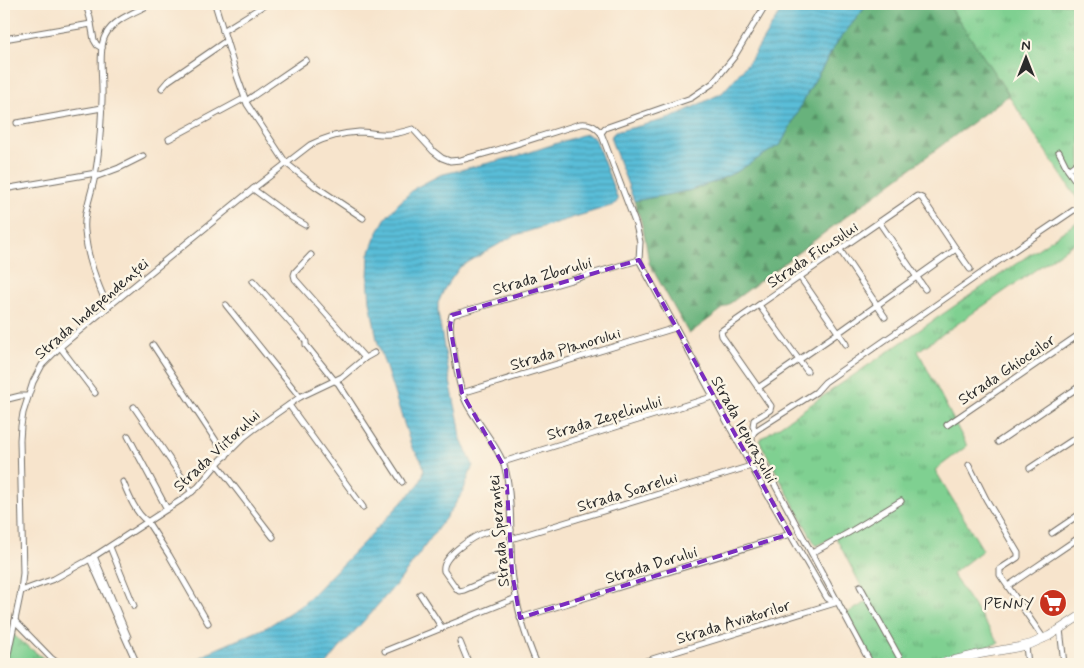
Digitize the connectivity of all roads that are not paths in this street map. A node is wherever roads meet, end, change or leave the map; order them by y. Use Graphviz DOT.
graph roads {
  1 [pos="86,4"];
  2 [pos="135,4"];
  3 [pos="151,4"];
  4 [pos="215,4"];
  5 [pos="266,4"];
  6 [pos="766,4"];
  7 [pos="137,11"];
  8 [pos="91,24"];
  9 [pos="223,31"];
  10 [pos="4,39"];
  11 [pos="226,41"];
  12 [pos="102,48"];
  13 [pos="306,60"];
  14 [pos="162,88"];
  15 [pos="246,99"];
  16 [pos="102,108"];
  17 [pos="16,123"];
  18 [pos="601,133"];
  19 [pos="170,139"];
  20 [pos="1059,152"];
  21 [pos="142,156"];
  22 [pos="1080,161"];
  23 [pos="286,163"];
  24 [pos="1068,170"];
  25 [pos="95,175"];
  26 [pos="1080,187"];
  27 [pos="4,189"];
  28 [pos="253,189"];
  29 [pos="1074,210"];
  30 [pos="363,218"];
  31 [pos="879,222"];
  32 [pos="305,226"];
  33 [pos="956,249"];
  34 [pos="840,250"];
  35 [pos="311,254"];
  36 [pos="640,260"];
  37 [pos="970,270"];
  38 [pos="800,277"];
  39 [pos="917,277"];
  40 [pos="253,282"];
  41 [pos="925,289"];
  42 [pos="226,305"];
  43 [pos="759,305"];
  44 [pos="877,306"];
  45 [pos="108,307"];
  46 [pos="452,315"];
  47 [pos="885,317"];
  48 [pos="675,328"];
  49 [pos="838,334"];
  50 [pos="1080,334"];
  51 [pos="846,344"];
  52 [pos="153,345"];
  53 [pos="60,347"];
  54 [pos="374,353"];
  55 [pos="365,358"];
  56 [pos="798,360"];
  57 [pos="806,371"];
  58 [pos="335,381"];
  59 [pos="1080,386"];
  60 [pos="758,388"];
  61 [pos="95,393"];
  62 [pos="462,393"];
  63 [pos="28,396"];
  64 [pos="300,397"];
  65 [pos="712,397"];
  66 [pos="4,400"];
  67 [pos="289,404"];
  68 [pos="134,407"];
  69 [pos="947,425"];
  70 [pos="754,432"];
  71 [pos="1080,435"];
  72 [pos="128,436"];
  73 [pos="998,442"];
  74 [pos="226,456"];
  75 [pos="503,462"];
  76 [pos="218,464"];
  77 [pos="969,465"];
  78 [pos="751,466"];
  79 [pos="1030,468"];
  80 [pos="123,482"];
  81 [pos="402,482"];
  82 [pos="192,492"];
  83 [pos="901,501"];
  84 [pos="362,507"];
  85 [pos="167,509"];
  86 [pos="1080,514"];
  87 [pos="147,521"];
  88 [pos="511,530"];
  89 [pos="1052,533"];
  90 [pos="790,534"];
  91 [pos="273,537"];
  92 [pos="1080,537"];
  93 [pos="511,539"];
  94 [pos="110,547"];
  95 [pos="812,553"];
  96 [pos="92,558"];
  97 [pos="512,572"];
  98 [pos="860,586"];
  99 [pos="1008,586"];
  100 [pos="21,591"];
  101 [pos="420,594"];
  102 [pos="516,598"];
  103 [pos="838,602"];
  104 [pos="134,606"];
  105 [pos="1080,616"];
  106 [pos="520,618"];
  107 [pos="15,620"];
  108 [pos="208,624"];
  109 [pos="442,628"];
  110 [pos="1060,629"];
  111 [pos="128,637"];
  112 [pos="1044,639"];
  113 [pos="460,642"];
  114 [pos="1026,646"];
  115 [pos="385,651"];
  116 [pos="969,660"];
  117 [pos="6,664"];
  118 [pos="59,664"];
  119 [pos="136,664"];
  120 [pos="469,664"];
  121 [pos="537,664"];
  122 [pos="636,664"];
  123 [pos="871,664"];
  124 [pos="903,664"];
  125 [pos="938,664"];
  126 [pos="1028,664"];
  127 [pos="1064,664"];
  1 -- 8 [label="street"];
  2 -- 7 [label="street"];
  3 -- 7 [label="street"];
  4 -- 9 [label="street"];
  5 -- 9 [label="street"];
  6 -- 18 [label="street"];
  7 -- 12 [label="street"];
  8 -- 10 [label="street"];
  8 -- 12 [label="street"];
  9 -- 11 [label="street"];
  11 -- 14 [label="street"];
  11 -- 15 [label="street"];
  12 -- 16 [label="street"];
  13 -- 15 [label="street"];
  15 -- 19 [label="street"];
  15 -- 23 [label="street"];
  16 -- 17 [label="street"];
  16 -- 25 [label="street"];
  18 -- 23 [label="street, Strada Independenței"];
  18 -- 36 [label="street"];
  20 -- 24 [label="street"];
  21 -- 25 [label="street"];
  22 -- 24 [label="street"];
  23 -- 28 [label="street, Strada Independenței"];
  23 -- 30 [label="street"];
  24 -- 26 [label="street"];
  25 -- 27 [label="street"];
  25 -- 45 [label="street"];
  28 -- 32 [label="street"];
  28 -- 45 [label="street, Strada Independenței"];
  29 -- 70 [label="street"];
  31 -- 33 [label="street, Strada Ficusului"];
  31 -- 34 [label="street, Strada Ficusului"];
  31 -- 39 [label="street"];
  33 -- 37 [label="street, Strada Ficusului"];
  33 -- 39 [label="street"];
  34 -- 38 [label="street, Strada Ficusului"];
  34 -- 44 [label="street"];
  35 -- 55 [label="street"];
  36 -- 46 [label="street, Strada Zborului"];
  36 -- 48 [label="street, Strada Iepurașului"];
  38 -- 43 [label="street, Strada Ficusului"];
  38 -- 49 [label="street"];
  39 -- 41 [label="street"];
  39 -- 44 [label="street"];
  40 -- 58 [label="street"];
  42 -- 64 [label="street"];
  43 -- 56 [label="street"];
  43 -- 60 [label="street, Strada Ficusului"];
  44 -- 47 [label="street"];
  44 -- 49 [label="street"];
  45 -- 53 [label="street, Strada Independenței"];
  46 -- 62 [label="street, Strada Speranței"];
  48 -- 62 [label="street, Strada Planorului"];
  48 -- 65 [label="street, Strada Iepurașului"];
  49 -- 51 [label="street"];
  49 -- 56 [label="street"];
  50 -- 69 [label="street, Strada Ghioceilor"];
  52 -- 74 [label="street"];
  53 -- 61 [label="street"];
  53 -- 63 [label="street, Strada Independenței"];
  54 -- 55 [label="street, Strada Viitorului"];
  55 -- 58 [label="street, Strada Viitorului"];
  56 -- 57 [label="street"];
  56 -- 60 [label="street"];
  58 -- 64 [label="street, Strada Viitorului"];
  58 -- 81 [label="street"];
  59 -- 73 [label="street"];
  60 -- 70 [label="street, Strada Ficusului"];
  62 -- 75 [label="street, Strada Speranței"];
  63 -- 66 [label="street"];
  63 -- 100 [label="street, Strada Independenței"];
  64 -- 67 [label="street, Strada Viitorului"];
  65 -- 75 [label="street, Strada Zepelinului"];
  65 -- 78 [label="street, Strada Iepurașului"];
  67 -- 74 [label="street, Strada Viitorului"];
  67 -- 84 [label="street"];
  68 -- 82 [label="street"];
  70 -- 95 [label="street, Strada Iepurașului"];
  71 -- 79 [label="street"];
  72 -- 85 [label="street"];
  74 -- 76 [label="street, Strada Viitorului"];
  75 -- 88 [label="street, Strada Speranței"];
  76 -- 82 [label="street, Strada Viitorului"];
  76 -- 91 [label="street"];
  77 -- 99 [label="street"];
  78 -- 90 [label="street, Strada Iepurașului"];
  78 -- 93 [label="street, Strada Soarelui"];
  80 -- 87 [label="street"];
  82 -- 85 [label="street, Strada Viitorului"];
  83 -- 95 [label="street"];
  85 -- 87 [label="street, Strada Viitorului"];
  86 -- 89 [label="street"];
  87 -- 94 [label="street, Strada Viitorului"];
  87 -- 108 [label="street"];
  88 -- 93 [label="street, Strada Speranței"];
  88 -- 97 [label="street"];
  90 -- 103 [label="street, Strada Iepurașului"];
  90 -- 106 [label="street, Strada Dorului"];
  92 -- 99 [label="street"];
  93 -- 97 [label="street, Strada Speranței"];
  94 -- 96 [label="street, Strada Viitorului"];
  94 -- 104 [label="street"];
  95 -- 103 [label="street, Strada Iepurașului"];
  96 -- 100 [label="street, Strada Viitorului"];
  96 -- 111 [label="street"];
  96 -- 119 [label="street"];
  97 -- 102 [label="street, Strada Speranței"];
  98 -- 124 [label="street"];
  99 -- 112 [label="street"];
  100 -- 107 [label="street, Strada Independenței"];
  101 -- 109 [label="street"];
  102 -- 106 [label="street, Strada Speranței"];
  102 -- 109 [label="street"];
  103 -- 122 [label="street, Strada Aviatorilor"];
  103 -- 123 [label="street, Strada Iepurașului"];
  105 -- 110 [label="main road"];
  106 -- 121 [label="street, Strada Speranței"];
  107 -- 117 [label="street, Strada Independenței"];
  107 -- 118 [label="street"];
  109 -- 115 [label="street"];
  110 -- 112 [label="main road"];
  110 -- 127 [label="street"];
  112 -- 114 [label="main road"];
  113 -- 120 [label="street"];
  114 -- 116 [label="main road"];
  114 -- 126 [label="street"];
  116 -- 125 [label="main road"];
}
